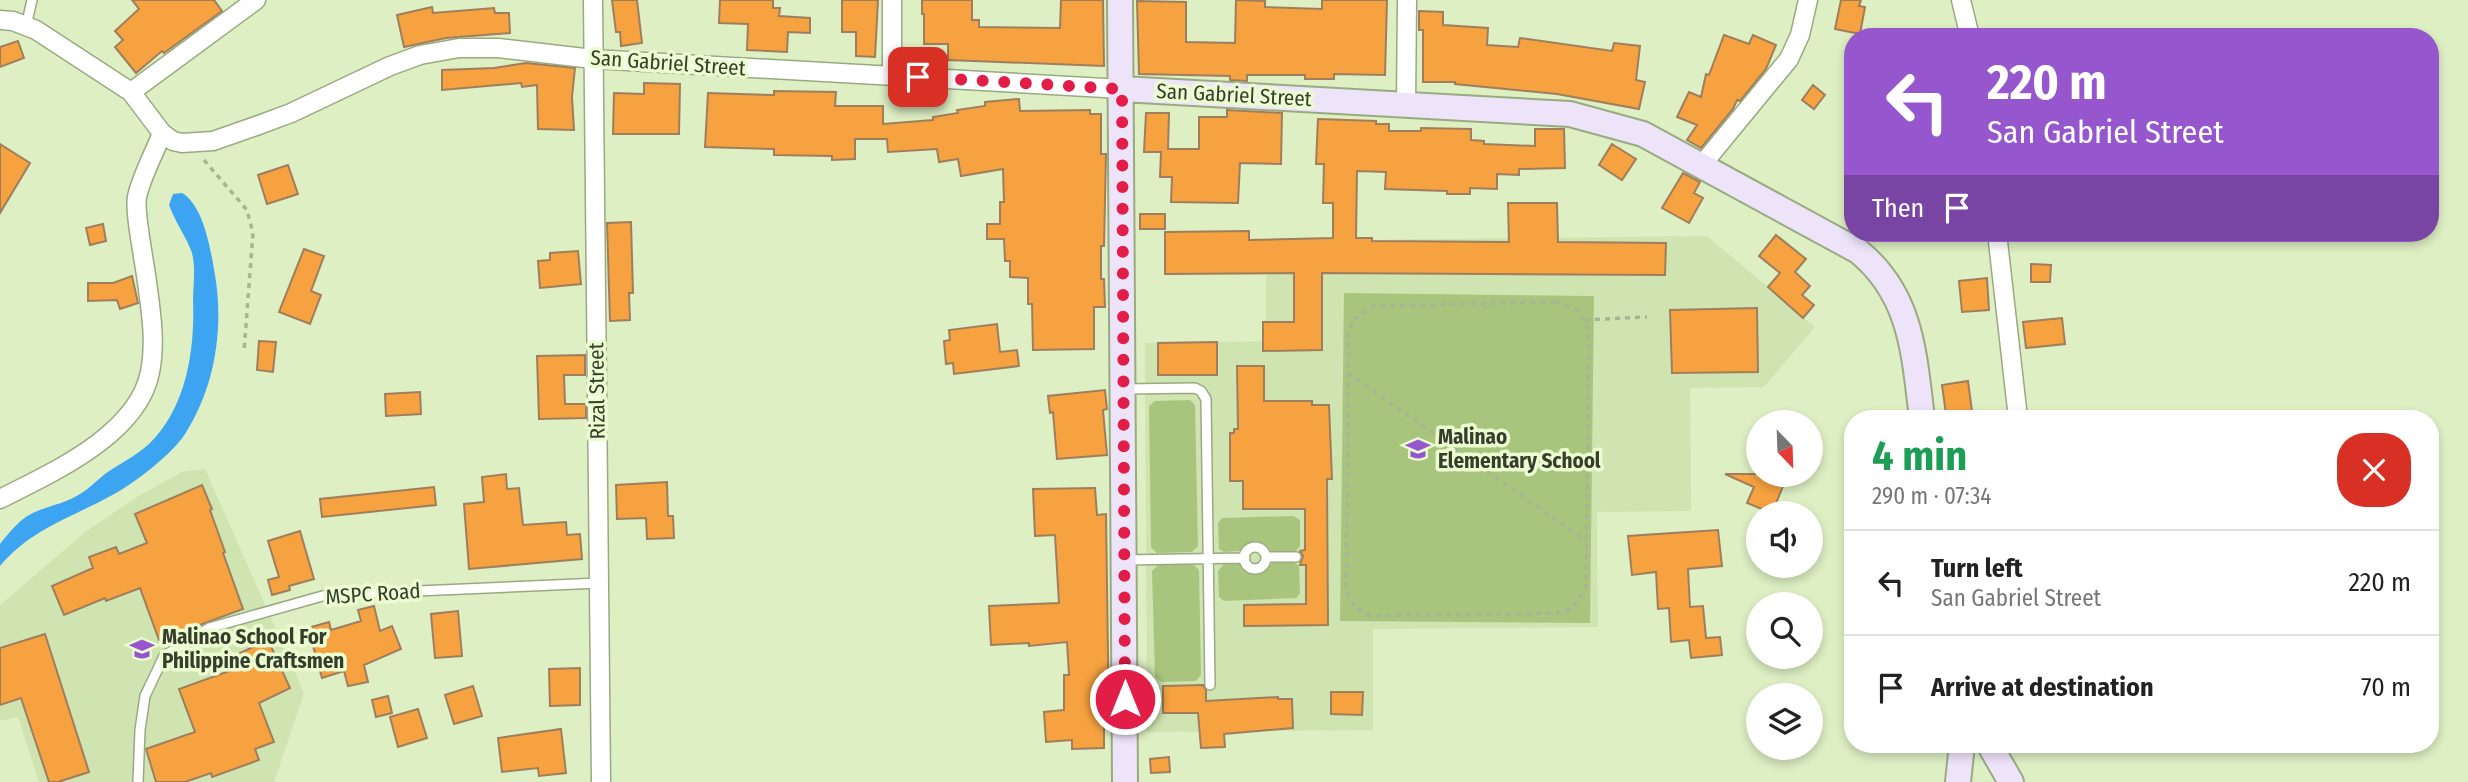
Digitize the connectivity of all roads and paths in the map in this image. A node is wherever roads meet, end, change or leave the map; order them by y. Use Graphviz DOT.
graph roads {
  1 [pos="32,0"];
  2 [pos="256,0"];
  3 [pos="593,0"];
  4 [pos="891,0"];
  5 [pos="1120,0"];
  6 [pos="1407,0"];
  7 [pos="1808,0"];
  8 [pos="1961,0"];
  9 [pos="0,20"];
  10 [pos="26,26"];
  11 [pos="1968,28"];
  12 [pos="593,59"];
  13 [pos="892,76"];
  14 [pos="1122,89"];
  15 [pos="131,92"];
  16 [pos="1406,104"];
  17 [pos="162,133"];
  18 [pos="190,144"];
  19 [pos="1701,166"];
  20 [pos="1998,242"];
  21 [pos="1647,317"];
  22 [pos="1585,320"];
  23 [pos="244,351"];
  24 [pos="1348,373"];
  25 [pos="1124,389"];
  26 [pos="1921,410"];
  27 [pos="2017,410"];
  28 [pos="0,499"];
  29 [pos="1586,541"];
  30 [pos="1266,557"];
  31 [pos="1296,557"];
  32 [pos="1208,558"];
  33 [pos="1245,558"];
  34 [pos="1124,560"];
  35 [pos="598,583"];
  36 [pos="1210,685"];
  37 [pos="1961,753"];
  38 [pos="1994,753"];
  39 [pos="138,782"];
  40 [pos="601,782"];
  41 [pos="1125,782"];
  42 [pos="1958,782"];
  43 [pos="2011,782"];
  1 -- 10 [label="lane"];
  2 -- 15 [label="street"];
  3 -- 12 [label="street, Rizal Street"];
  4 -- 13 [label="street"];
  5 -- 14 [label="street"];
  6 -- 16 [label="street"];
  7 -- 19 [label="street"];
  8 -- 11 [label="street"];
  9 -- 10 [label="street"];
  10 -- 15 [label="street"];
  12 -- 13 [label="street, San Gabriel Street"];
  12 -- 18 [label="street, San Gabriel Street"];
  12 -- 35 [label="street, Rizal Street"];
  13 -- 14 [label="street, San Gabriel Street"];
  14 -- 16 [label="street, San Gabriel Street"];
  14 -- 25 [label="street"];
  15 -- 17 [label="street"];
  16 -- 19 [label="street, San Gabriel Street"];
  17 -- 18 [label="street"];
  17 -- 28 [label="street"];
  18 -- 23 [label="path"];
  19 -- 26 [label="street, San Gabriel Street"];
  20 -- 27 [label="street"];
  21 -- 22 [label="path"];
  22 -- 24 [label="path"];
  22 -- 29 [label="path"];
  24 -- 29 [label="path"];
  24 -- 29 [label="path"];
  25 -- 32 [label="lane"];
  25 -- 34 [label="street"];
  30 -- 31 [label="lane"];
  30 -- 33 [label="lane"];
  30 -- 33 [label="lane"];
  32 -- 33 [label="lane"];
  32 -- 34 [label="lane"];
  32 -- 36 [label="lane"];
  34 -- 41 [label="street"];
  35 -- 39 [label="lane, MSPC Road"];
  35 -- 40 [label="street, Rizal Street"];
  37 -- 42 [label="street"];
  38 -- 43 [label="street"];
}
